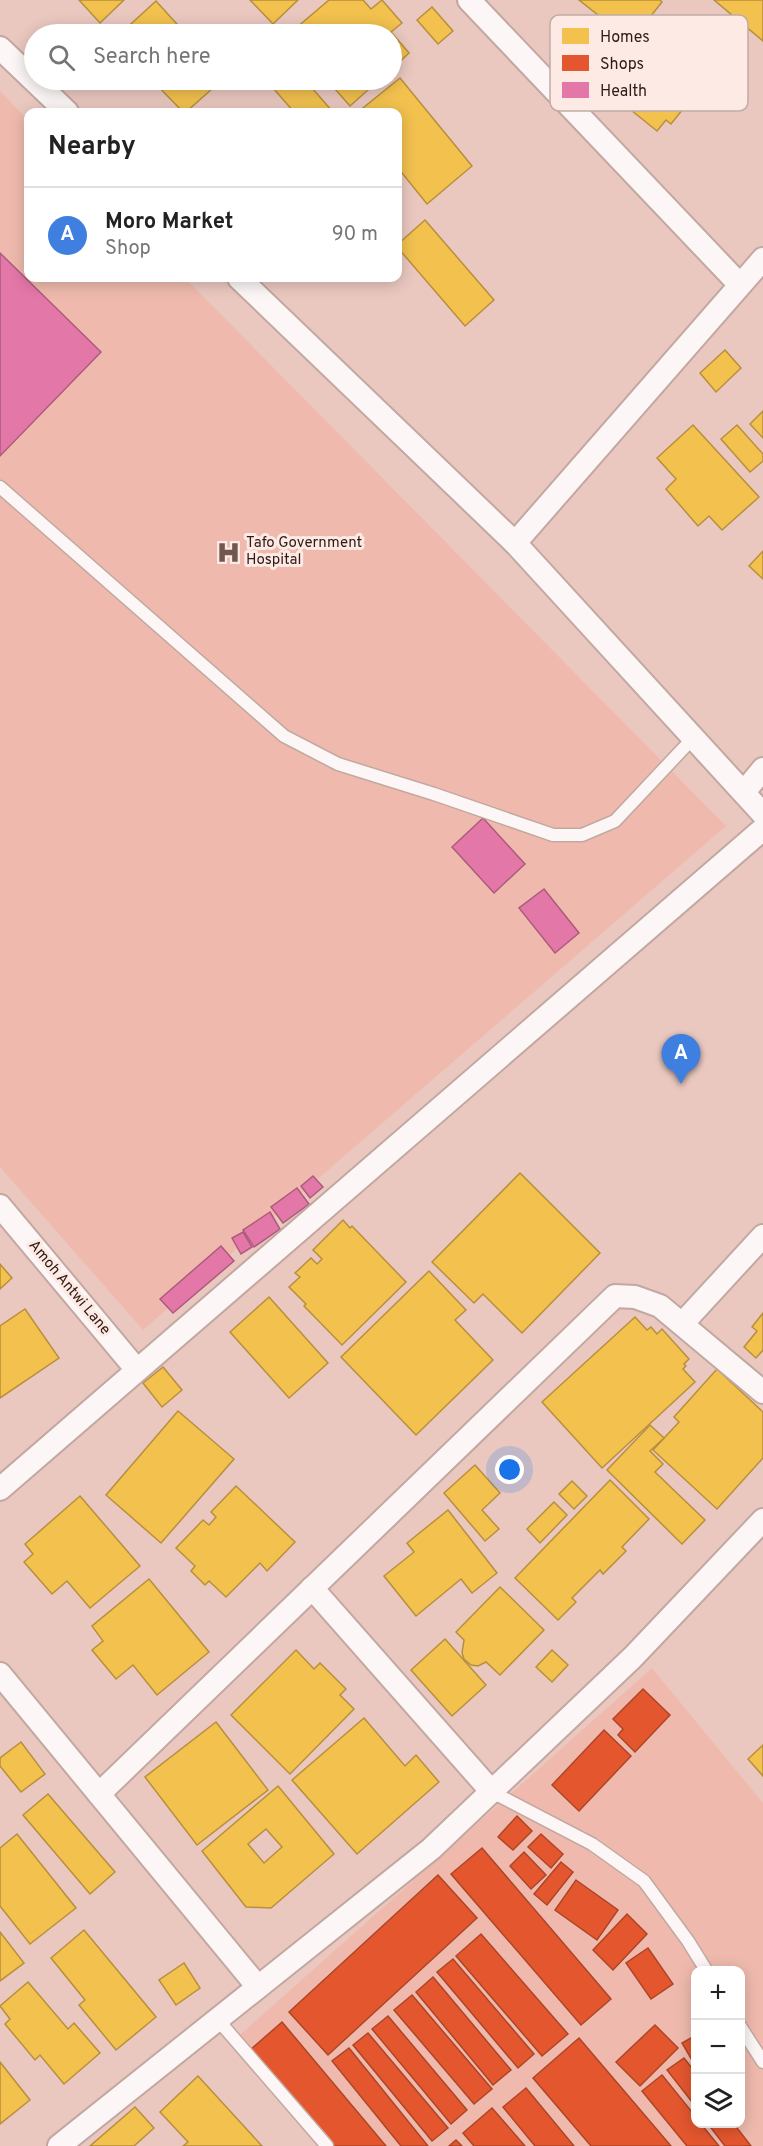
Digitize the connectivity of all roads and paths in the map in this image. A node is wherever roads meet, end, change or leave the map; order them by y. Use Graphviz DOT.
graph roads {
  1 [pos="469,0"];
  2 [pos="0,48"];
  3 [pos="24,71"];
  4 [pos="550,85"];
  5 [pos="44,90"];
  6 [pos="63,108"];
  7 [pos="575,111"];
  8 [pos="763,259"];
  9 [pos="243,282"];
  10 [pos="740,285"];
  11 [pos="0,487"];
  12 [pos="515,543"];
  13 [pos="694,737"];
  14 [pos="763,770"];
  15 [pos="744,792"];
  16 [pos="763,814"];
  17 [pos="763,829"];
  18 [pos="0,1206"];
  19 [pos="763,1236"];
  20 [pos="682,1324"];
  21 [pos="137,1370"];
  22 [pos="763,1392"];
  23 [pos="0,1489"];
  24 [pos="763,1520"];
  25 [pos="312,1588"];
  26 [pos="0,1674"];
  27 [pos="492,1792"];
  28 [pos="99,1794"];
  29 [pos="703,1966"];
  30 [pos="258,1987"];
  31 [pos="218,2020"];
  32 [pos="745,2033"];
  33 [pos="763,2062"];
  34 [pos="59,2146"];
  35 [pos="327,2146"];
  1 -- 4 [label="street"];
  2 -- 3 [label="street"];
  5 -- 6 [label="street"];
  7 -- 10 [label="street"];
  8 -- 10 [label="street"];
  9 -- 12 [label="street"];
  10 -- 12 [label="street"];
  11 -- 13 [label="lane"];
  12 -- 13 [label="street"];
  13 -- 15 [label="street"];
  14 -- 15 [label="street"];
  15 -- 16 [label="street"];
  17 -- 21 [label="street"];
  18 -- 21 [label="street, Amoh Antwi Lane"];
  19 -- 20 [label="street"];
  20 -- 22 [label="street"];
  20 -- 25 [label="street"];
  21 -- 23 [label="street"];
  24 -- 27 [label="street"];
  25 -- 27 [label="street"];
  25 -- 28 [label="street"];
  26 -- 28 [label="street"];
  27 -- 29 [label="lane"];
  27 -- 30 [label="street"];
  28 -- 30 [label="street"];
  30 -- 31 [label="street"];
  31 -- 34 [label="street"];
  31 -- 35 [label="lane"];
  32 -- 33 [label="lane"];
}
